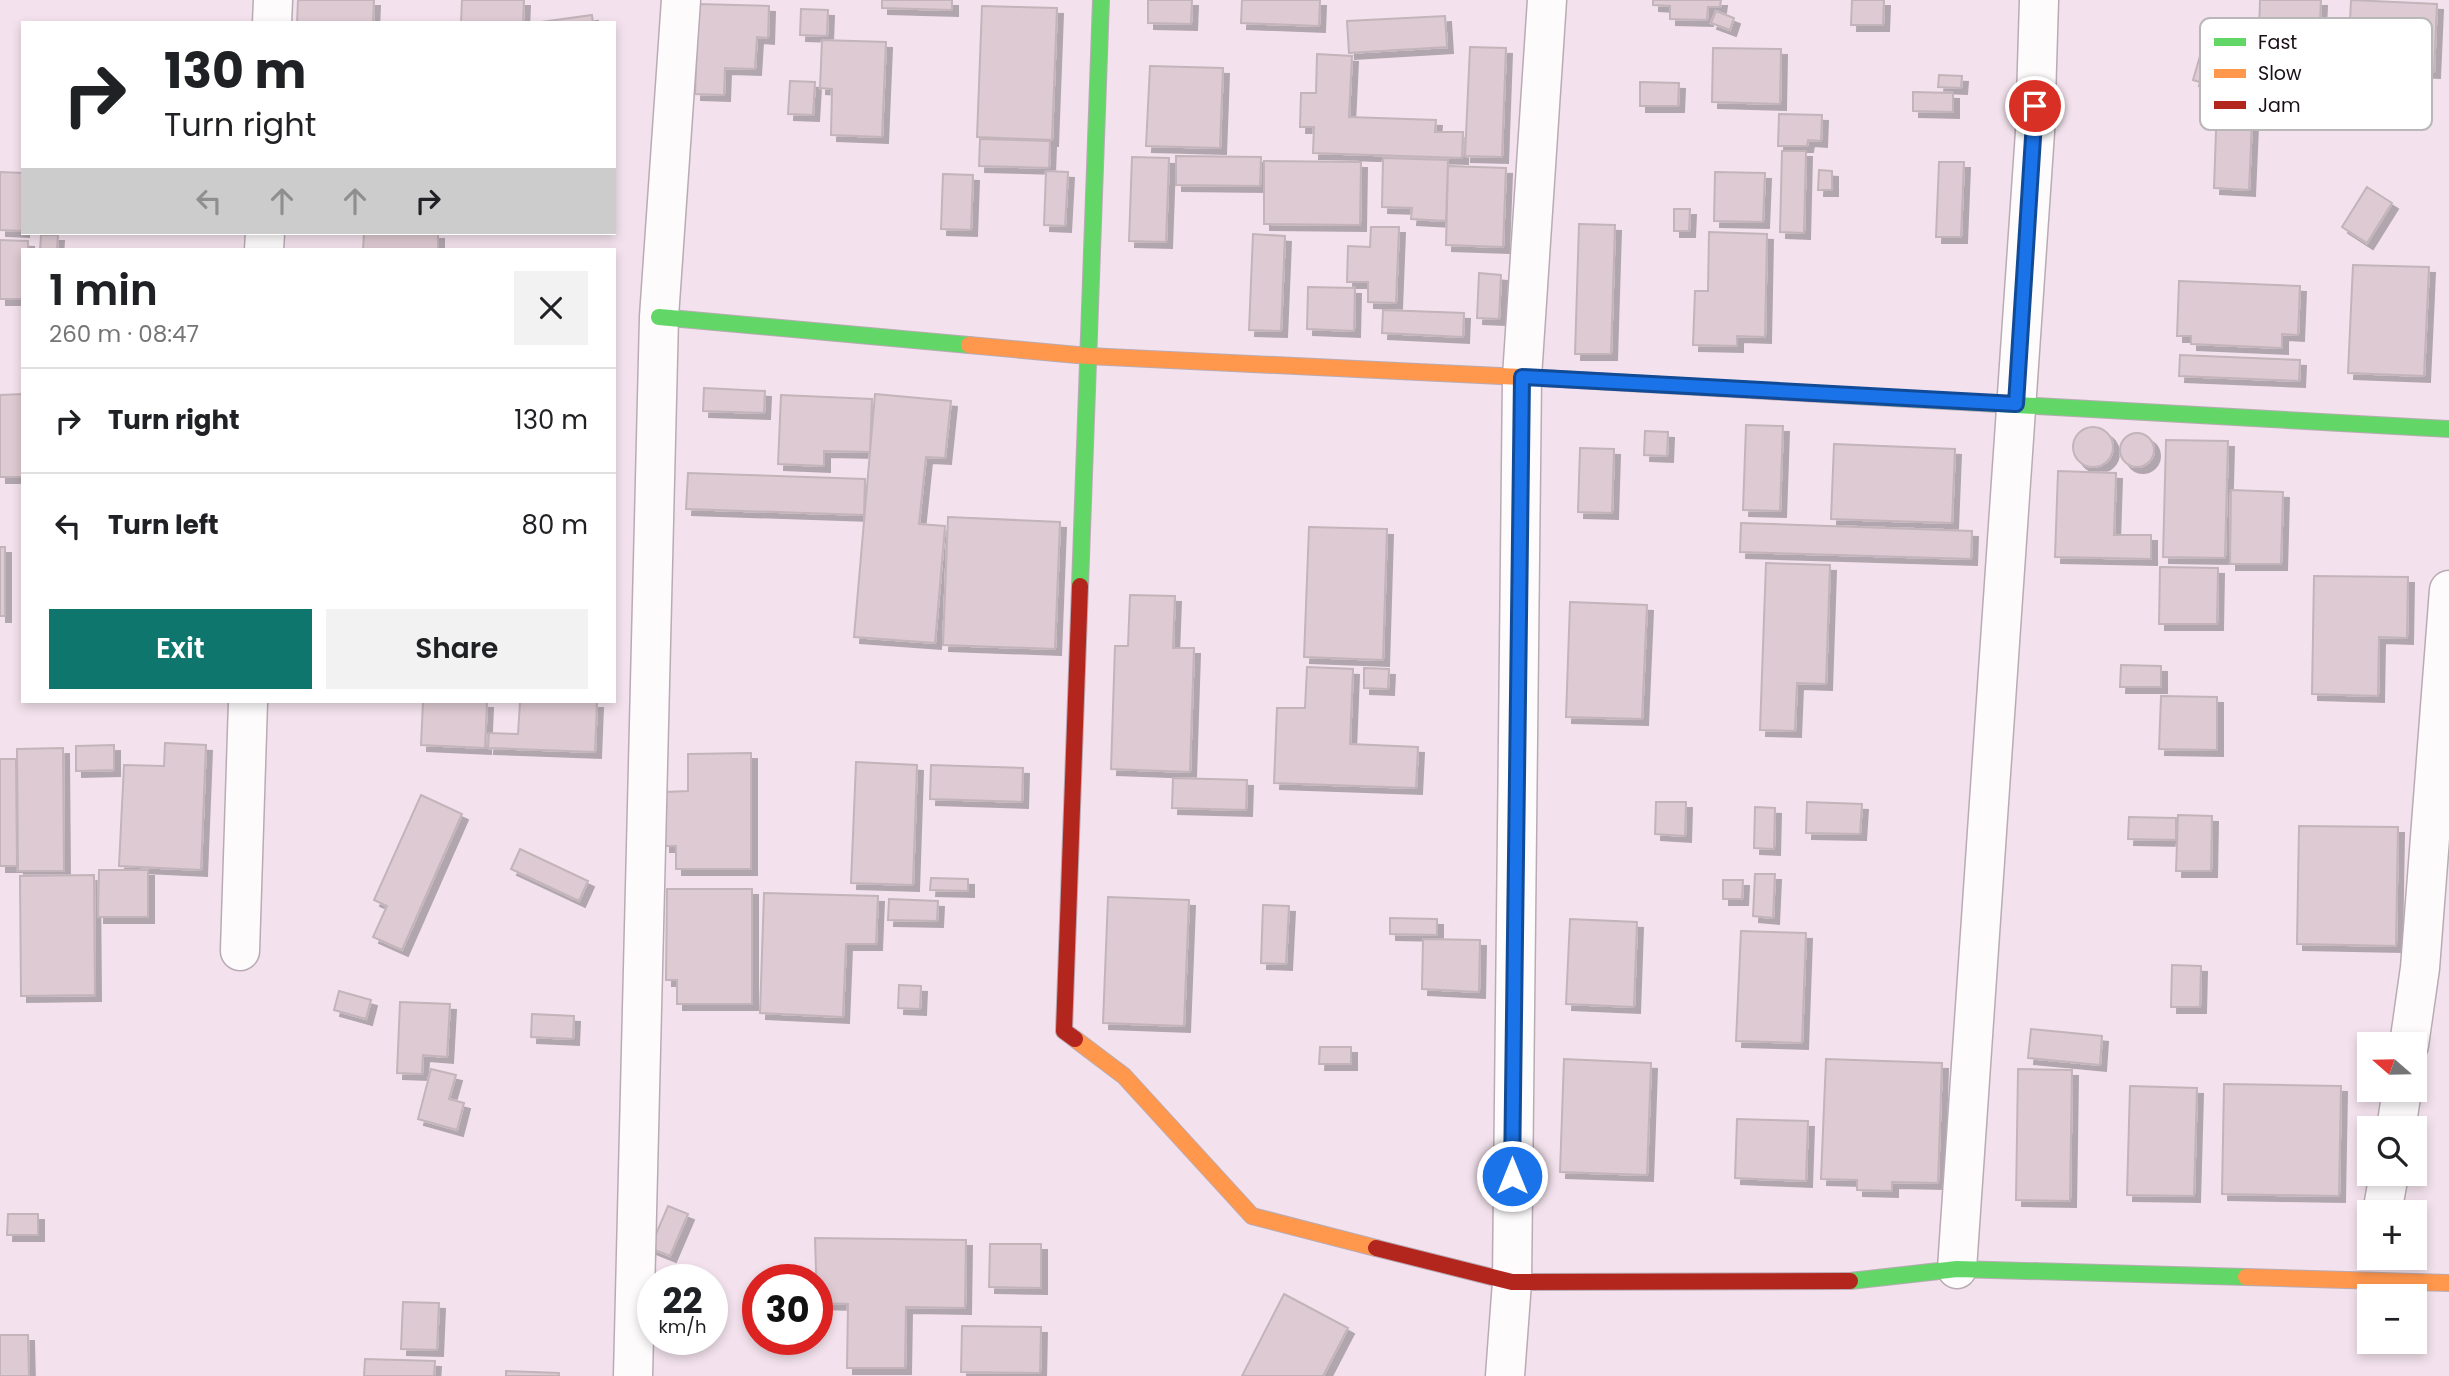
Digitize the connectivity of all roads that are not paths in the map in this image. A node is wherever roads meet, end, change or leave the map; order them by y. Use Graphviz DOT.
graph roads {
  1 [pos="273,0"];
  2 [pos="681,0"];
  3 [pos="1101,0"];
  4 [pos="1547,0"];
  5 [pos="2039,0"];
  6 [pos="272,21"];
  7 [pos="659,317"];
  8 [pos="1088,356"];
  9 [pos="1522,377"];
  10 [pos="2016,404"];
  11 [pos="2449,429"];
  12 [pos="2449,590"];
  13 [pos="248,703"];
  14 [pos="240,951"];
  15 [pos="2411,1032"];
  16 [pos="1956,1269"];
  17 [pos="2357,1269"];
  18 [pos="2374,1270"];
  19 [pos="1511,1282"];
  20 [pos="2449,1283"];
  21 [pos="633,1376"];
  22 [pos="1505,1376"];
  1 -- 6 [label="street"];
  2 -- 7 [label="street"];
  3 -- 8 [label="street"];
  4 -- 9 [label="street"];
  5 -- 10 [label="street"];
  7 -- 8 [label="street"];
  7 -- 21 [label="street"];
  8 -- 9 [label="street"];
  8 -- 19 [label="street"];
  9 -- 10 [label="street"];
  9 -- 19 [label="street"];
  10 -- 11 [label="street"];
  10 -- 16 [label="street"];
  12 -- 15 [label="street"];
  13 -- 14 [label="street"];
  16 -- 17 [label="street"];
  16 -- 19 [label="street"];
  18 -- 20 [label="street"];
  19 -- 22 [label="street"];
}
